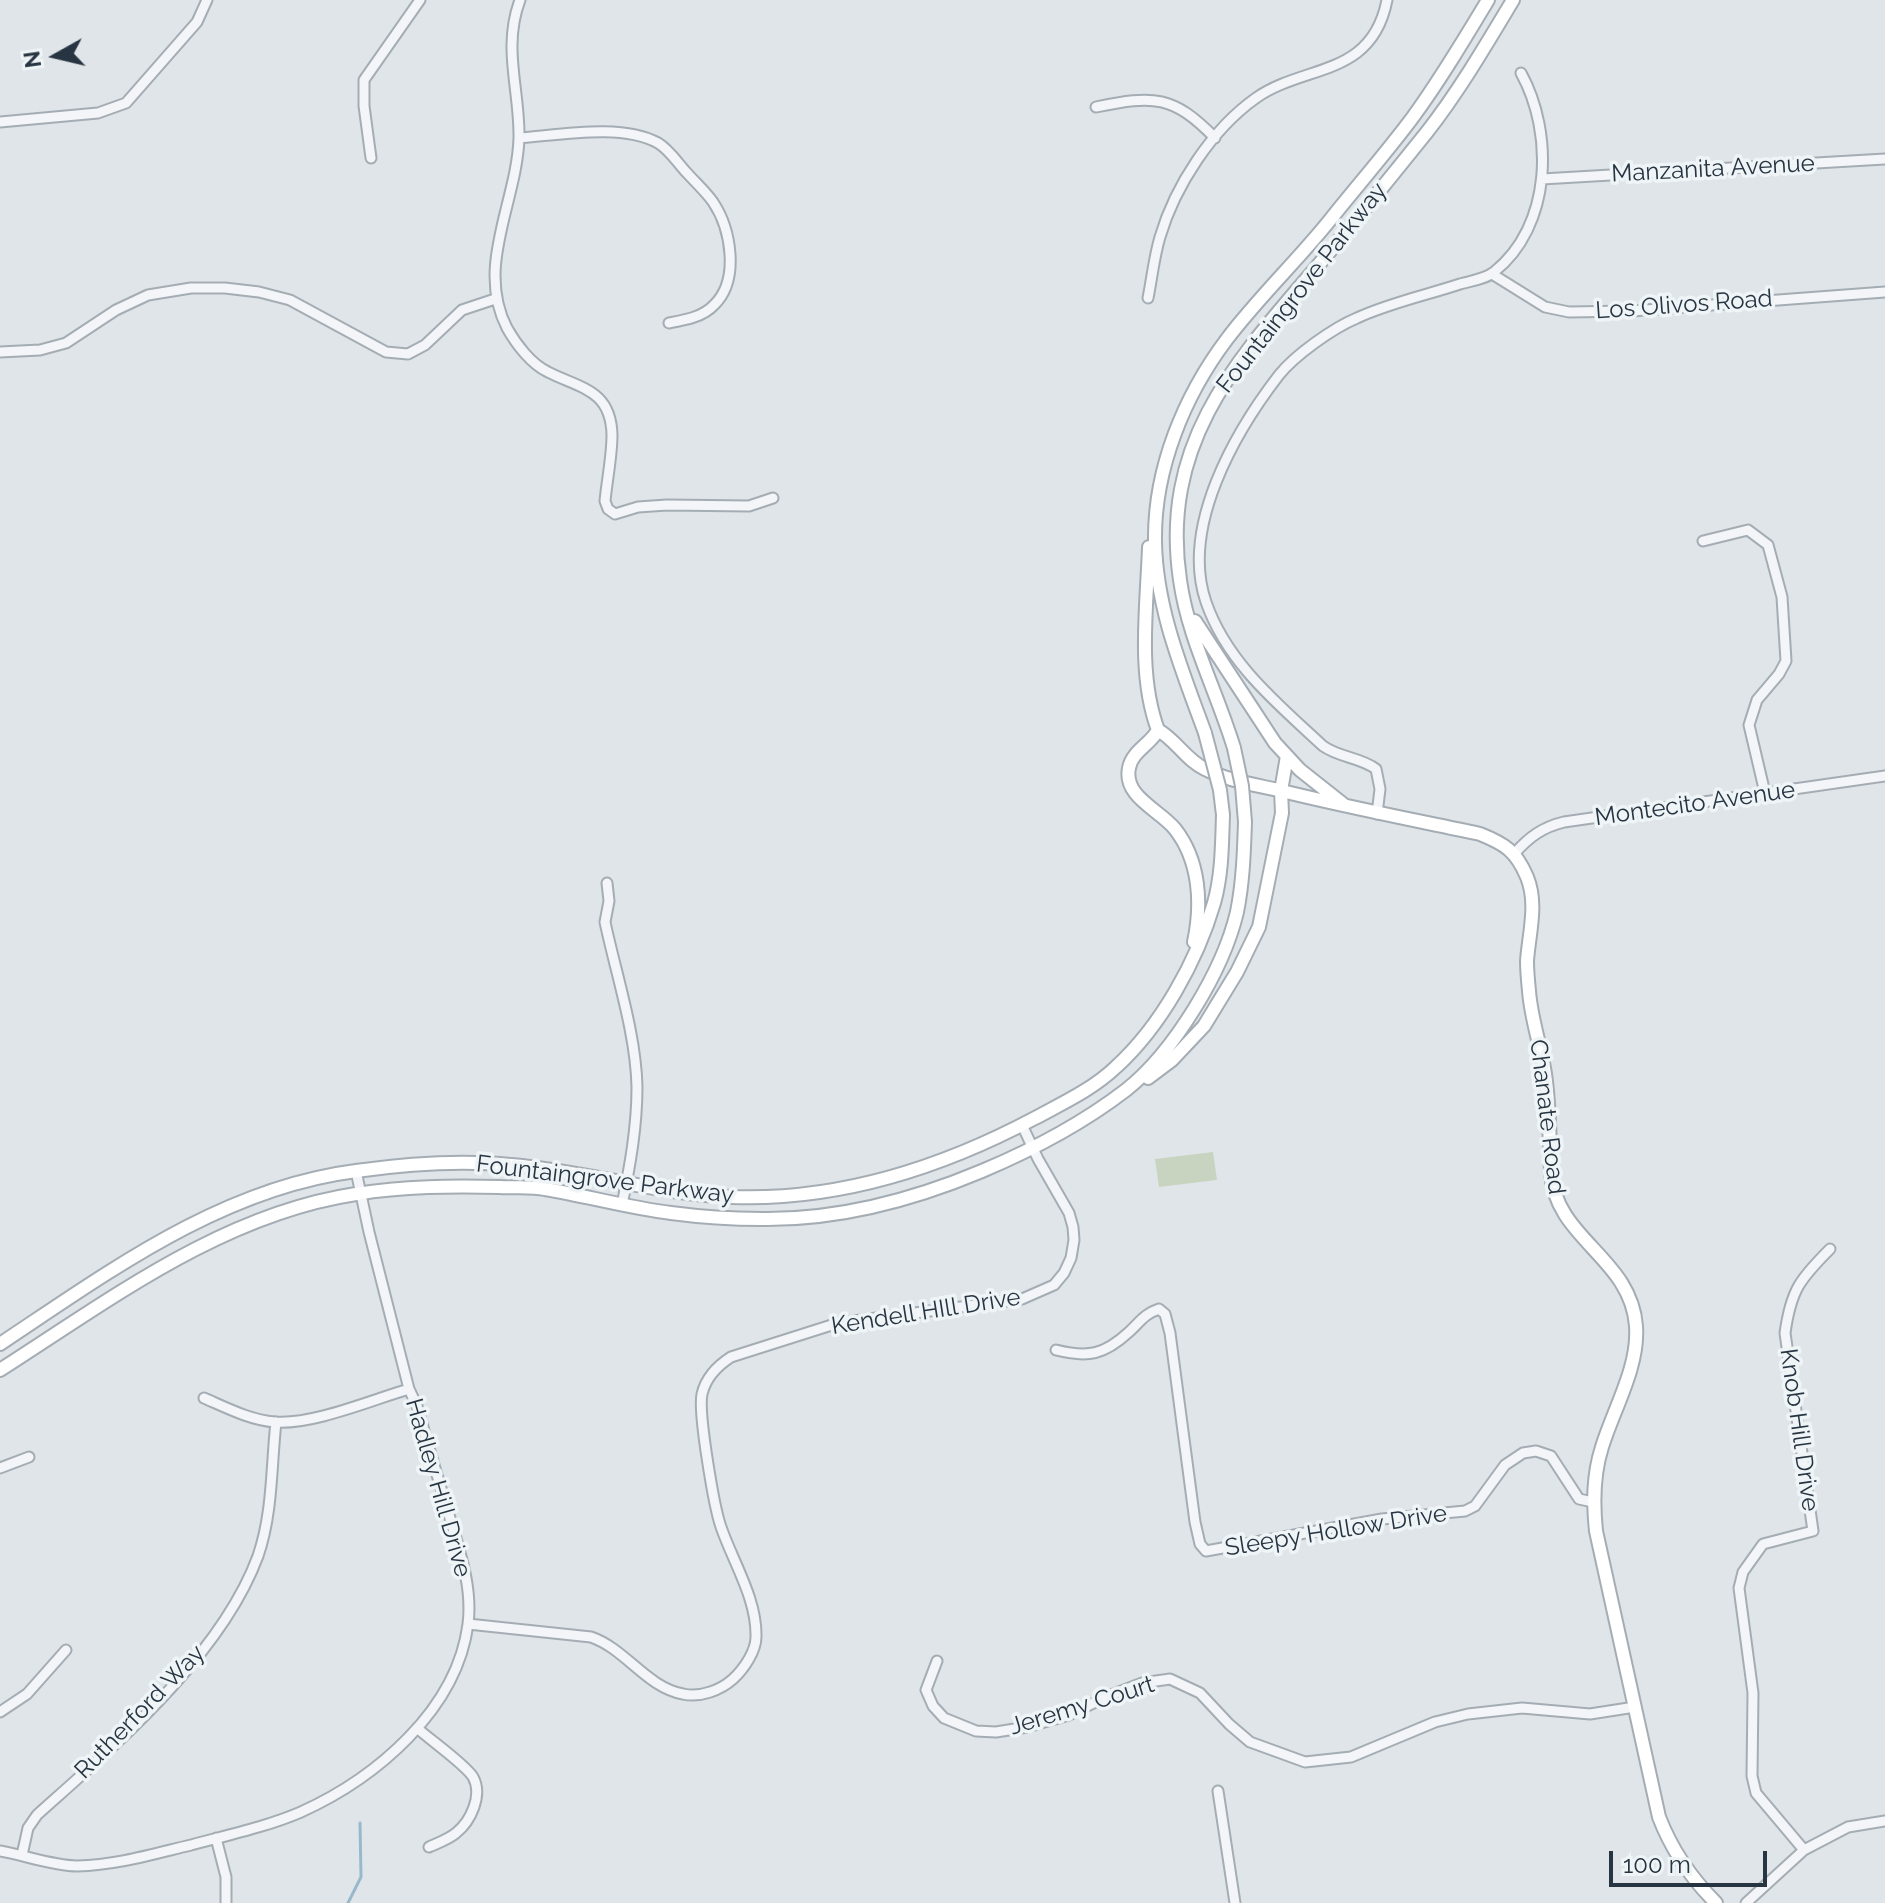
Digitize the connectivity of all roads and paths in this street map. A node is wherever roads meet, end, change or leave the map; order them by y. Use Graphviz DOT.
graph roads {
  1 [pos="207,0"];
  2 [pos="420,0"];
  3 [pos="520,0"];
  4 [pos="1387,0"];
  5 [pos="1488,0"];
  6 [pos="1513,0"];
  7 [pos="1521,73"];
  8 [pos="1096,107"];
  9 [pos="0,122"];
  10 [pos="519,138"];
  11 [pos="1215,138"];
  12 [pos="371,158"];
  13 [pos="1885,159"];
  14 [pos="1542,179"];
  15 [pos="1492,274"];
  16 [pos="1885,292"];
  17 [pos="1148,298"];
  18 [pos="495,299"];
  19 [pos="669,323"];
  20 [pos="0,352"];
  21 [pos="773,498"];
  22 [pos="1158,507"];
  23 [pos="1703,541"];
  24 [pos="1180,579"];
  25 [pos="1158,730"];
  26 [pos="1287,756"];
  27 [pos="1885,776"];
  28 [pos="1281,791"];
  29 [pos="1765,793"];
  30 [pos="1349,808"];
  31 [pos="1377,814"];
  32 [pos="1515,853"];
  33 [pos="607,883"];
  34 [pos="1179,987"];
  35 [pos="1128,1089"];
  36 [pos="1022,1125"];
  37 [pos="1034,1148"];
  38 [pos="356,1171"];
  39 [pos="626,1184"];
  40 [pos="360,1193"];
  41 [pos="622,1205"];
  42 [pos="1830,1249"];
  43 [pos="0,1344"];
  44 [pos="1056,1350"];
  45 [pos="0,1370"];
  46 [pos="409,1389"];
  47 [pos="204,1398"];
  48 [pos="276,1422"];
  49 [pos="29,1457"];
  50 [pos="0,1468"];
  51 [pos="1593,1502"];
  52 [pos="468,1624"];
  53 [pos="66,1650"];
  54 [pos="937,1661"];
  55 [pos="1635,1707"];
  56 [pos="0,1712"];
  57 [pos="417,1728"];
  58 [pos="1218,1791"];
  59 [pos="1885,1821"];
  60 [pos="216,1838"];
  61 [pos="429,1847"];
  62 [pos="1804,1850"];
  63 [pos="0,1851"];
  64 [pos="22,1855"];
  65 [pos="226,1903"];
  66 [pos="1235,1903"];
  67 [pos="1716,1903"];
  68 [pos="1746,1903"];
  1 -- 9 [label="street"];
  2 -- 12 [label="street"];
  3 -- 10 [label="street"];
  4 -- 11 [label="street"];
  5 -- 22 [label="main road, Fountaingrove Parkway"];
  6 -- 24 [label="main road, Fountaingrove Parkway"];
  7 -- 14 [label="street"];
  8 -- 11 [label="street"];
  10 -- 18 [label="street"];
  10 -- 19 [label="street"];
  11 -- 17 [label="street"];
  13 -- 14 [label="street, Manzanita Avenue"];
  14 -- 15 [label="street"];
  15 -- 16 [label="street, Los Olivos Road"];
  15 -- 31 [label="street"];
  18 -- 20 [label="street"];
  18 -- 21 [label="street"];
  22 -- 25 [label="main road"];
  22 -- 34 [label="main road, Fountaingrove Parkway, bridge"];
  23 -- 29 [label="street"];
  24 -- 26 [label="main road"];
  24 -- 35 [label="main road, Fountaingrove Parkway, bridge"];
  25 -- 28 [label="main road"];
  25 -- 34 [label="main road"];
  26 -- 28 [label="main road"];
  26 -- 30 [label="main road"];
  27 -- 29 [label="street, Montecito Avenue"];
  28 -- 30 [label="main road"];
  28 -- 35 [label="main road"];
  29 -- 32 [label="street, Montecito Avenue"];
  30 -- 31 [label="main road"];
  31 -- 32 [label="main road"];
  32 -- 51 [label="main road, Chanate Road"];
  33 -- 39 [label="street"];
  34 -- 36 [label="main road, Fountaingrove Parkway"];
  35 -- 37 [label="main road, Fountaingrove Parkway"];
  36 -- 37 [label="street, Kendell HIll Drive"];
  36 -- 39 [label="main road, Fountaingrove Parkway"];
  37 -- 41 [label="main road, Fountaingrove Parkway"];
  37 -- 52 [label="street, Kendell HIll Drive"];
  38 -- 39 [label="main road, Fountaingrove Parkway"];
  38 -- 40 [label="street, Hadley Hill Drive"];
  38 -- 43 [label="main road, Fountaingrove Parkway"];
  39 -- 41 [label="street"];
  40 -- 41 [label="main road, Fountaingrove Parkway"];
  40 -- 45 [label="main road, Fountaingrove Parkway"];
  40 -- 46 [label="street, Hadley Hill Drive"];
  42 -- 62 [label="street, Knob Hill Drive"];
  44 -- 51 [label="street, Sleepy Hollow Drive"];
  46 -- 48 [label="street"];
  46 -- 52 [label="street, Hadley Hill Drive"];
  47 -- 48 [label="street"];
  48 -- 64 [label="street, Rutherford Way"];
  49 -- 50 [label="street"];
  51 -- 55 [label="main road, Chanate Road"];
  52 -- 57 [label="street, Hadley Hill Drive"];
  53 -- 56 [label="street"];
  54 -- 55 [label="street, Jeremy Court"];
  55 -- 67 [label="main road, Chanate Road"];
  57 -- 60 [label="street, Hadley Hill Drive"];
  57 -- 61 [label="street"];
  58 -- 66 [label="street"];
  59 -- 62 [label="street"];
  60 -- 64 [label="street, Hadley Hill Drive"];
  60 -- 65 [label="street"];
  62 -- 68 [label="street"];
  63 -- 64 [label="street, Hadley Hill Drive"];
}
